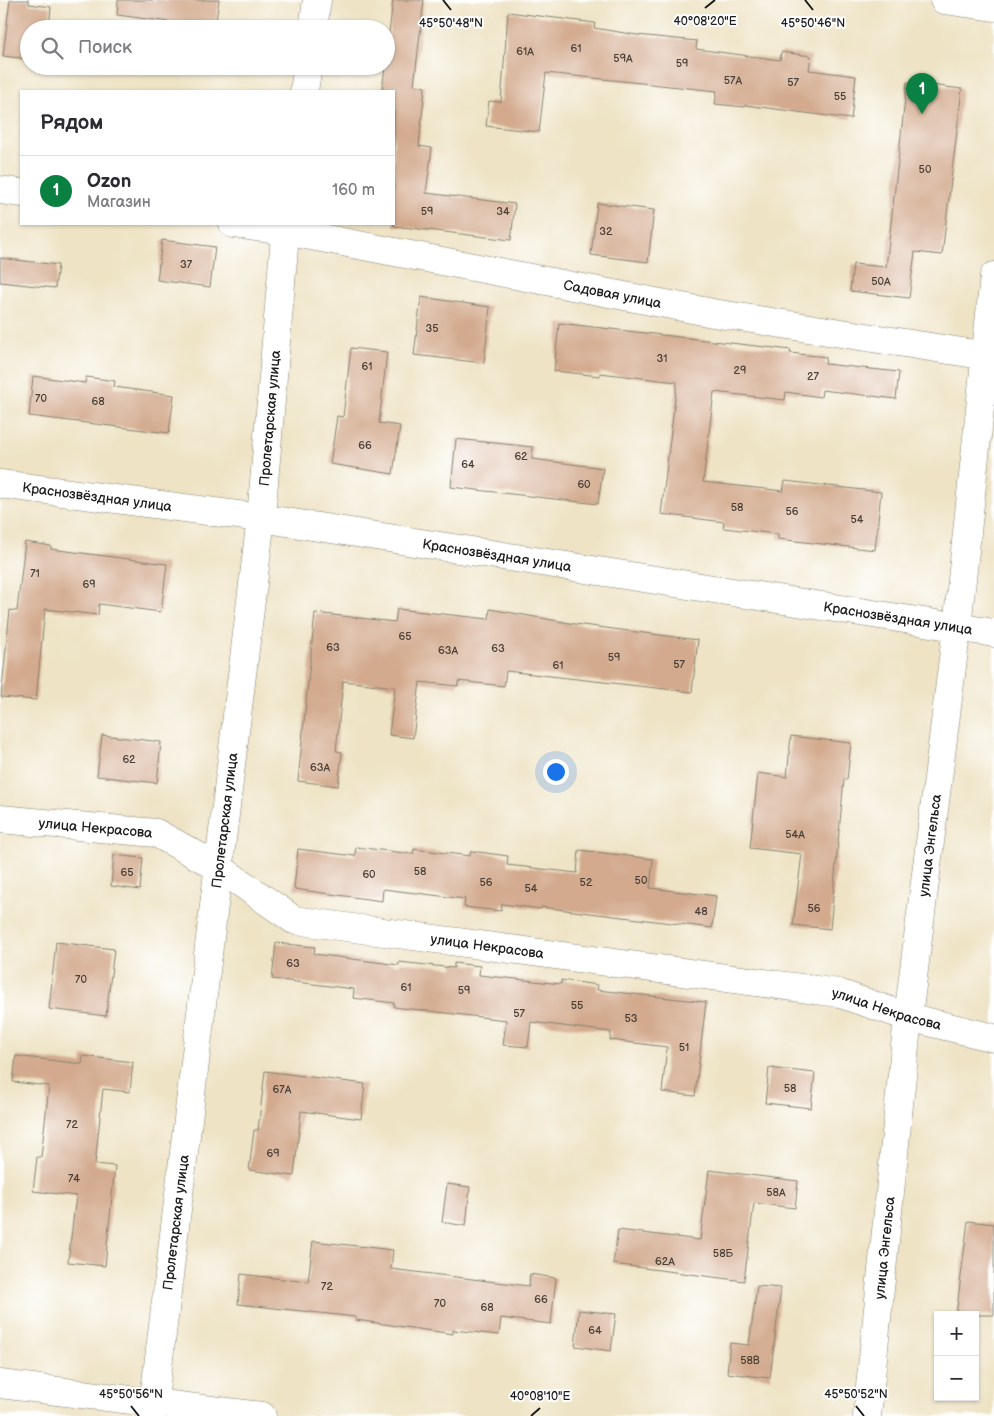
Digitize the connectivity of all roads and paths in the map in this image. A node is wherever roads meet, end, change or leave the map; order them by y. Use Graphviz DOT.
graph roads {
  1 [pos="316,0"];
  2 [pos="944,0"];
  3 [pos="994,7"];
  4 [pos="314,20"];
  5 [pos="307,75"];
  6 [pos="304,90"];
  7 [pos="0,190"];
  8 [pos="20,193"];
  9 [pos="246,225"];
  10 [pos="286,228"];
  11 [pos="994,276"];
  12 [pos="990,356"];
  13 [pos="0,484"];
  14 [pos="262,518"];
  15 [pos="957,627"];
  16 [pos="994,633"];
  17 [pos="0,819"];
  18 [pos="218,867"];
  19 [pos="908,1017"];
  20 [pos="994,1038"];
  21 [pos="0,1384"];
  22 [pos="152,1409"];
  23 [pos="262,1416"];
  24 [pos="867,1416"];
  1 -- 4 [label="street"];
  2 -- 3 [label="street"];
  5 -- 6 [label="street"];
  7 -- 8 [label="street"];
  9 -- 10 [label="street, Садовая улица"];
  10 -- 12 [label="street, Садовая улица"];
  10 -- 14 [label="street, Пролетарская улица"];
  11 -- 12 [label="street, улица Энгельса"];
  12 -- 15 [label="street, улица Энгельса"];
  13 -- 14 [label="street, Краснозвёздная улица"];
  14 -- 15 [label="street, Краснозвёздная улица"];
  14 -- 18 [label="street, Пролетарская улица"];
  15 -- 16 [label="street, Краснозвёздная улица"];
  15 -- 19 [label="street, улица Энгельса"];
  17 -- 18 [label="street, улица Некрасова"];
  18 -- 19 [label="street, улица Некрасова"];
  18 -- 22 [label="street, Пролетарская улица"];
  19 -- 20 [label="street, улица Некрасова"];
  19 -- 24 [label="street, улица Энгельса"];
  21 -- 22 [label="street"];
  22 -- 23 [label="street"];
}
